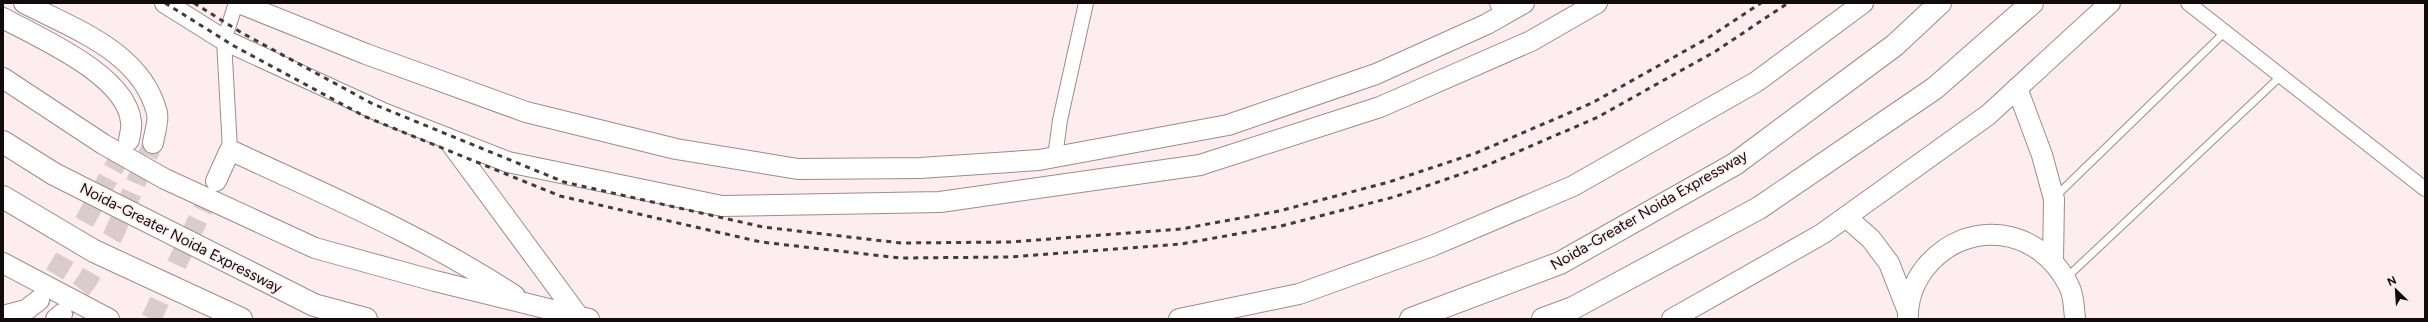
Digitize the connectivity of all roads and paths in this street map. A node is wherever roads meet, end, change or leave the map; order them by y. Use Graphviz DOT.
graph roads {
  1 [pos="24,3"];
  2 [pos="165,3"];
  3 [pos="236,3"];
  4 [pos="239,3"];
  5 [pos="1086,3"];
  6 [pos="1524,3"];
  7 [pos="1597,3"];
  8 [pos="1863,3"];
  9 [pos="1940,3"];
  10 [pos="2032,3"];
  11 [pos="2110,3"];
  12 [pos="2188,3"];
  13 [pos="1499,9"];
  14 [pos="3,18"];
  15 [pos="2226,32"];
  16 [pos="224,40"];
  17 [pos="2281,76"];
  18 [pos="3,78"];
  19 [pos="2017,88"];
  20 [pos="447,138"];
  21 [pos="129,140"];
  22 [pos="3,142"];
  23 [pos="153,143"];
  24 [pos="230,150"];
  25 [pos="1055,156"];
  26 [pos="216,181"];
  27 [pos="2425,189"];
  28 [pos="3,197"];
  29 [pos="2054,199"];
  30 [pos="1846,216"];
  31 [pos="2053,260"];
  32 [pos="3,263"];
  33 [pos="2065,280"];
  34 [pos="40,300"];
  35 [pos="527,304"];
  36 [pos="1908,314"];
  37 [pos="3,316"];
  38 [pos="584,318"];
  39 [pos="109,319"];
  40 [pos="241,319"];
  41 [pos="366,319"];
  42 [pos="1179,319"];
  43 [pos="1411,319"];
  44 [pos="1543,319"];
  45 [pos="1672,319"];
  46 [pos="2076,319"];
  1 -- 23 [label="street"];
  2 -- 16 [label="street"];
  3 -- 16 [label="street"];
  4 -- 25 [label="street"];
  5 -- 25 [label="street"];
  6 -- 13 [label="street"];
  7 -- 20 [label="street"];
  8 -- 42 [label="street"];
  9 -- 43 [label="highway, Noida-Greater Noida Expressway"];
  10 -- 44 [label="highway"];
  11 -- 19 [label="street"];
  12 -- 15 [label="street"];
  13 -- 25 [label="street"];
  14 -- 21 [label="street"];
  15 -- 17 [label="street"];
  15 -- 29 [label="lane"];
  16 -- 20 [label="street"];
  16 -- 24 [label="street"];
  17 -- 27 [label="street"];
  17 -- 33 [label="lane"];
  18 -- 35 [label="street"];
  19 -- 29 [label="street"];
  19 -- 30 [label="street"];
  20 -- 38 [label="street"];
  22 -- 41 [label="highway, Noida-Greater Noida Expressway"];
  24 -- 26 [label="street"];
  24 -- 35 [label="street"];
  28 -- 40 [label="highway"];
  29 -- 31 [label="street"];
  30 -- 36 [label="street"];
  30 -- 45 [label="street"];
  31 -- 33 [label="street"];
  31 -- 36 [label="street"];
  32 -- 39 [label="street"];
  33 -- 46 [label="street"];
  34 -- 37 [label="street"];
  35 -- 38 [label="street"];
}
